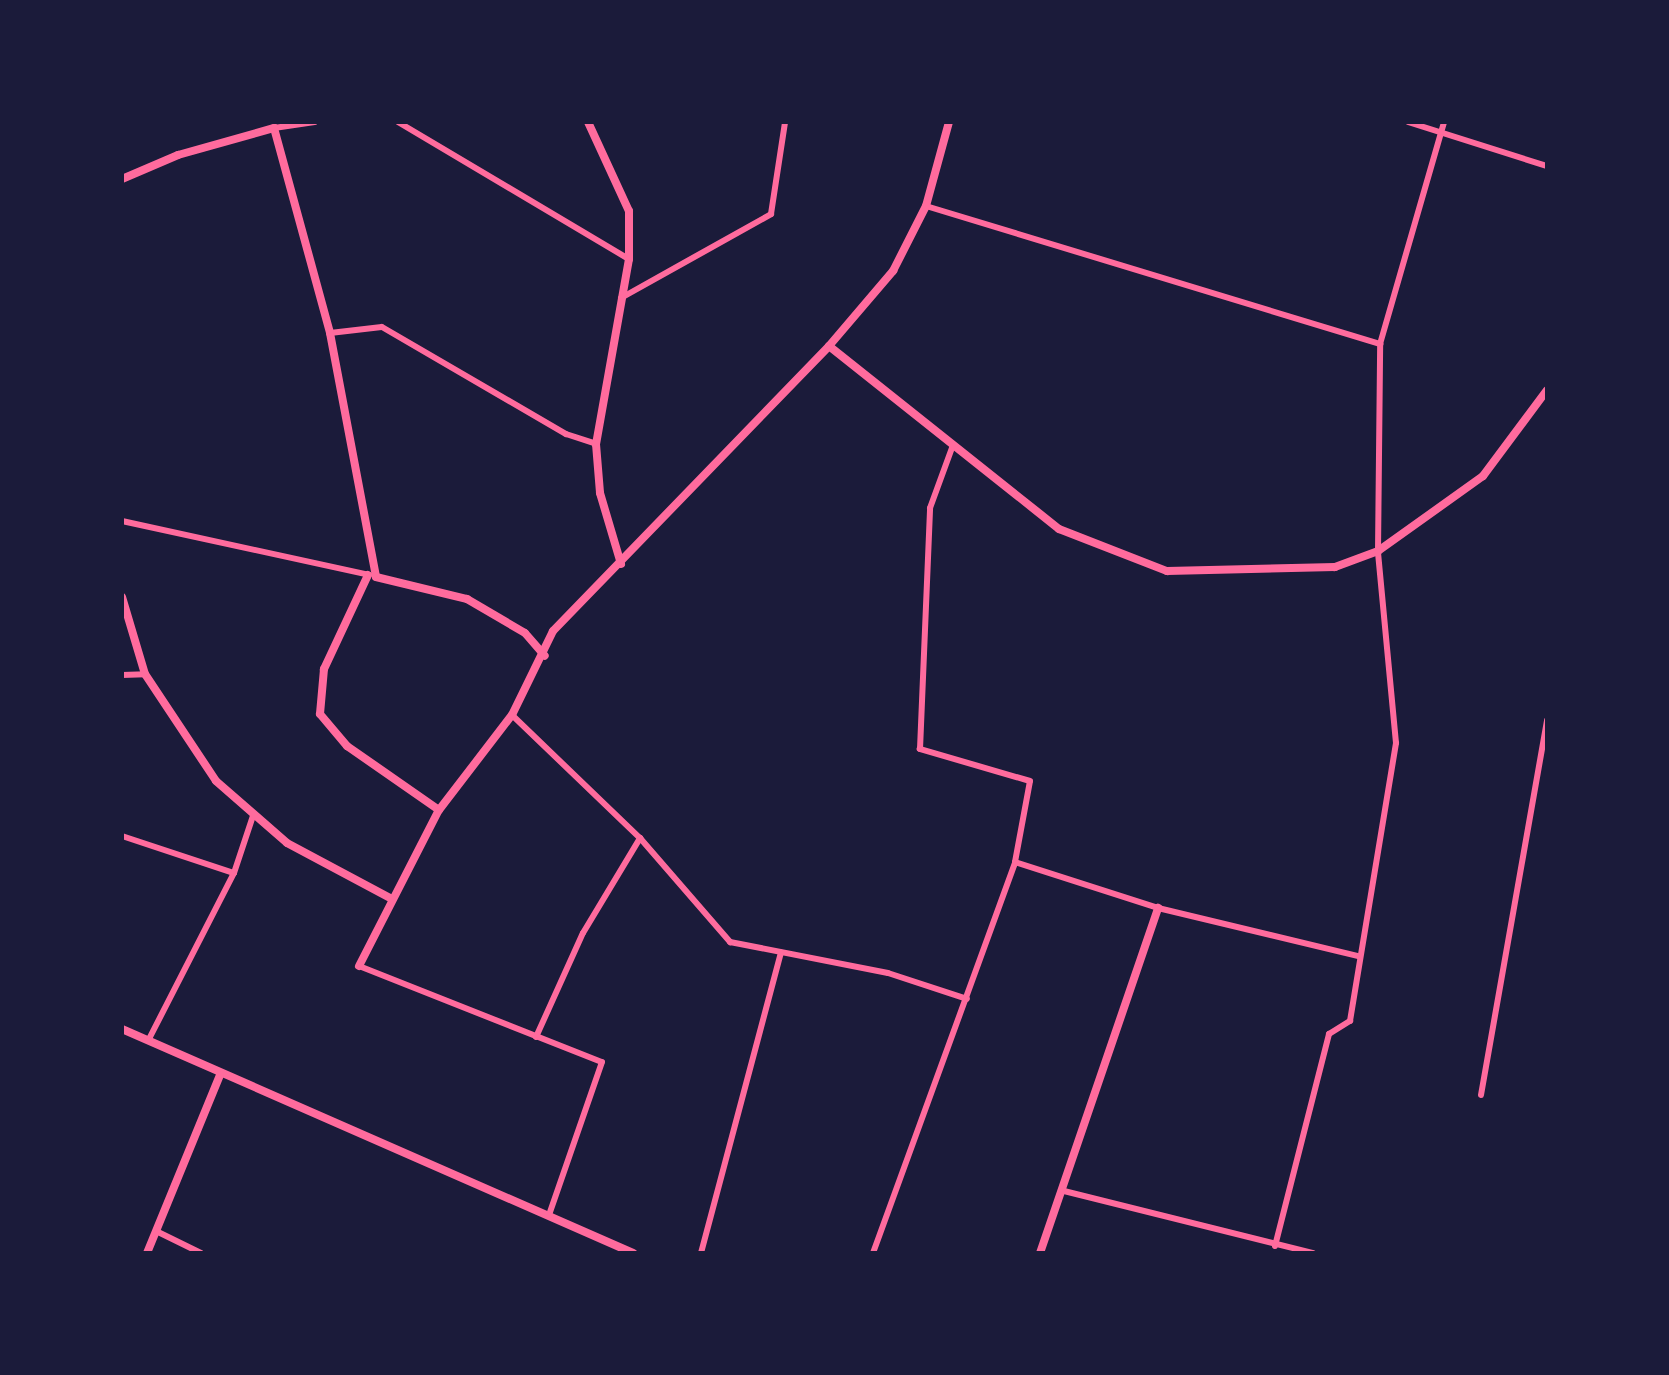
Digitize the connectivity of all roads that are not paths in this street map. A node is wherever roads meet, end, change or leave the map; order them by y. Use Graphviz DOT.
graph roads {
  1 [pos="315,122"];
  2 [pos="398,122"];
  3 [pos="588,122"];
  4 [pos="785,122"];
  5 [pos="949,122"];
  6 [pos="1408,122"];
  7 [pos="1444,122"];
  8 [pos="274,128"];
  9 [pos="1441,135"];
  10 [pos="1547,166"];
  11 [pos="122,179"];
  12 [pos="926,206"];
  13 [pos="629,259"];
  14 [pos="618,299"];
  15 [pos="330,333"];
  16 [pos="1380,344"];
  17 [pos="829,346"];
  18 [pos="1547,390"];
  19 [pos="596,444"];
  20 [pos="953,445"];
  21 [pos="122,521"];
  22 [pos="1378,551"];
  23 [pos="621,564"];
  24 [pos="372,576"];
  25 [pos="122,597"];
  26 [pos="545,656"];
  27 [pos="145,674"];
  28 [pos="122,675"];
  29 [pos="512,715"];
  30 [pos="1547,721"];
  31 [pos="439,810"];
  32 [pos="253,816"];
  33 [pos="122,836"];
  34 [pos="640,838"];
  35 [pos="1015,862"];
  36 [pos="234,873"];
  37 [pos="392,899"];
  38 [pos="1158,908"];
  39 [pos="781,952"];
  40 [pos="1358,956"];
  41 [pos="359,966"];
  42 [pos="967,999"];
  43 [pos="122,1029"];
  44 [pos="536,1037"];
  45 [pos="149,1039"];
  46 [pos="220,1075"];
  47 [pos="1481,1095"];
  48 [pos="1064,1191"];
  49 [pos="549,1215"];
  50 [pos="156,1231"];
  51 [pos="1275,1246"];
  52 [pos="147,1253"];
  53 [pos="201,1253"];
  54 [pos="633,1253"];
  55 [pos="701,1253"];
  56 [pos="873,1253"];
  57 [pos="1040,1253"];
  58 [pos="1313,1253"];
  1 -- 8 [label="lane"];
  2 -- 13 [label="lane"];
  3 -- 13 [label="street"];
  4 -- 14 [label="lane"];
  5 -- 12 [label="street"];
  6 -- 9 [label="lane"];
  7 -- 9 [label="lane"];
  8 -- 11 [label="street"];
  8 -- 15 [label="street"];
  9 -- 10 [label="lane"];
  9 -- 16 [label="lane"];
  12 -- 16 [label="lane"];
  12 -- 17 [label="street"];
  13 -- 14 [label="street"];
  14 -- 19 [label="street"];
  15 -- 19 [label="lane"];
  15 -- 24 [label="street"];
  16 -- 22 [label="lane"];
  17 -- 20 [label="street"];
  17 -- 23 [label="street"];
  18 -- 22 [label="street"];
  19 -- 23 [label="street"];
  20 -- 22 [label="street"];
  20 -- 35 [label="lane"];
  21 -- 24 [label="lane"];
  22 -- 40 [label="lane"];
  23 -- 26 [label="street"];
  24 -- 26 [label="street"];
  24 -- 31 [label="street"];
  25 -- 27 [label="street"];
  26 -- 29 [label="street"];
  27 -- 28 [label="lane"];
  27 -- 32 [label="street"];
  29 -- 31 [label="street"];
  29 -- 34 [label="lane"];
  30 -- 47 [label="lane"];
  31 -- 37 [label="street"];
  32 -- 36 [label="lane"];
  32 -- 37 [label="street"];
  33 -- 36 [label="lane"];
  34 -- 39 [label="lane"];
  34 -- 44 [label="lane"];
  35 -- 38 [label="lane"];
  35 -- 42 [label="lane"];
  36 -- 45 [label="lane"];
  37 -- 41 [label="street"];
  38 -- 40 [label="lane"];
  38 -- 48 [label="street"];
  39 -- 42 [label="lane"];
  39 -- 55 [label="lane"];
  40 -- 51 [label="lane"];
  41 -- 44 [label="lane"];
  42 -- 56 [label="lane"];
  43 -- 45 [label="street"];
  44 -- 49 [label="lane"];
  45 -- 46 [label="street"];
  46 -- 49 [label="street"];
  46 -- 50 [label="street"];
  48 -- 51 [label="lane"];
  48 -- 57 [label="street"];
  49 -- 54 [label="street"];
  50 -- 52 [label="street"];
  50 -- 53 [label="lane"];
  51 -- 58 [label="lane"];
}
